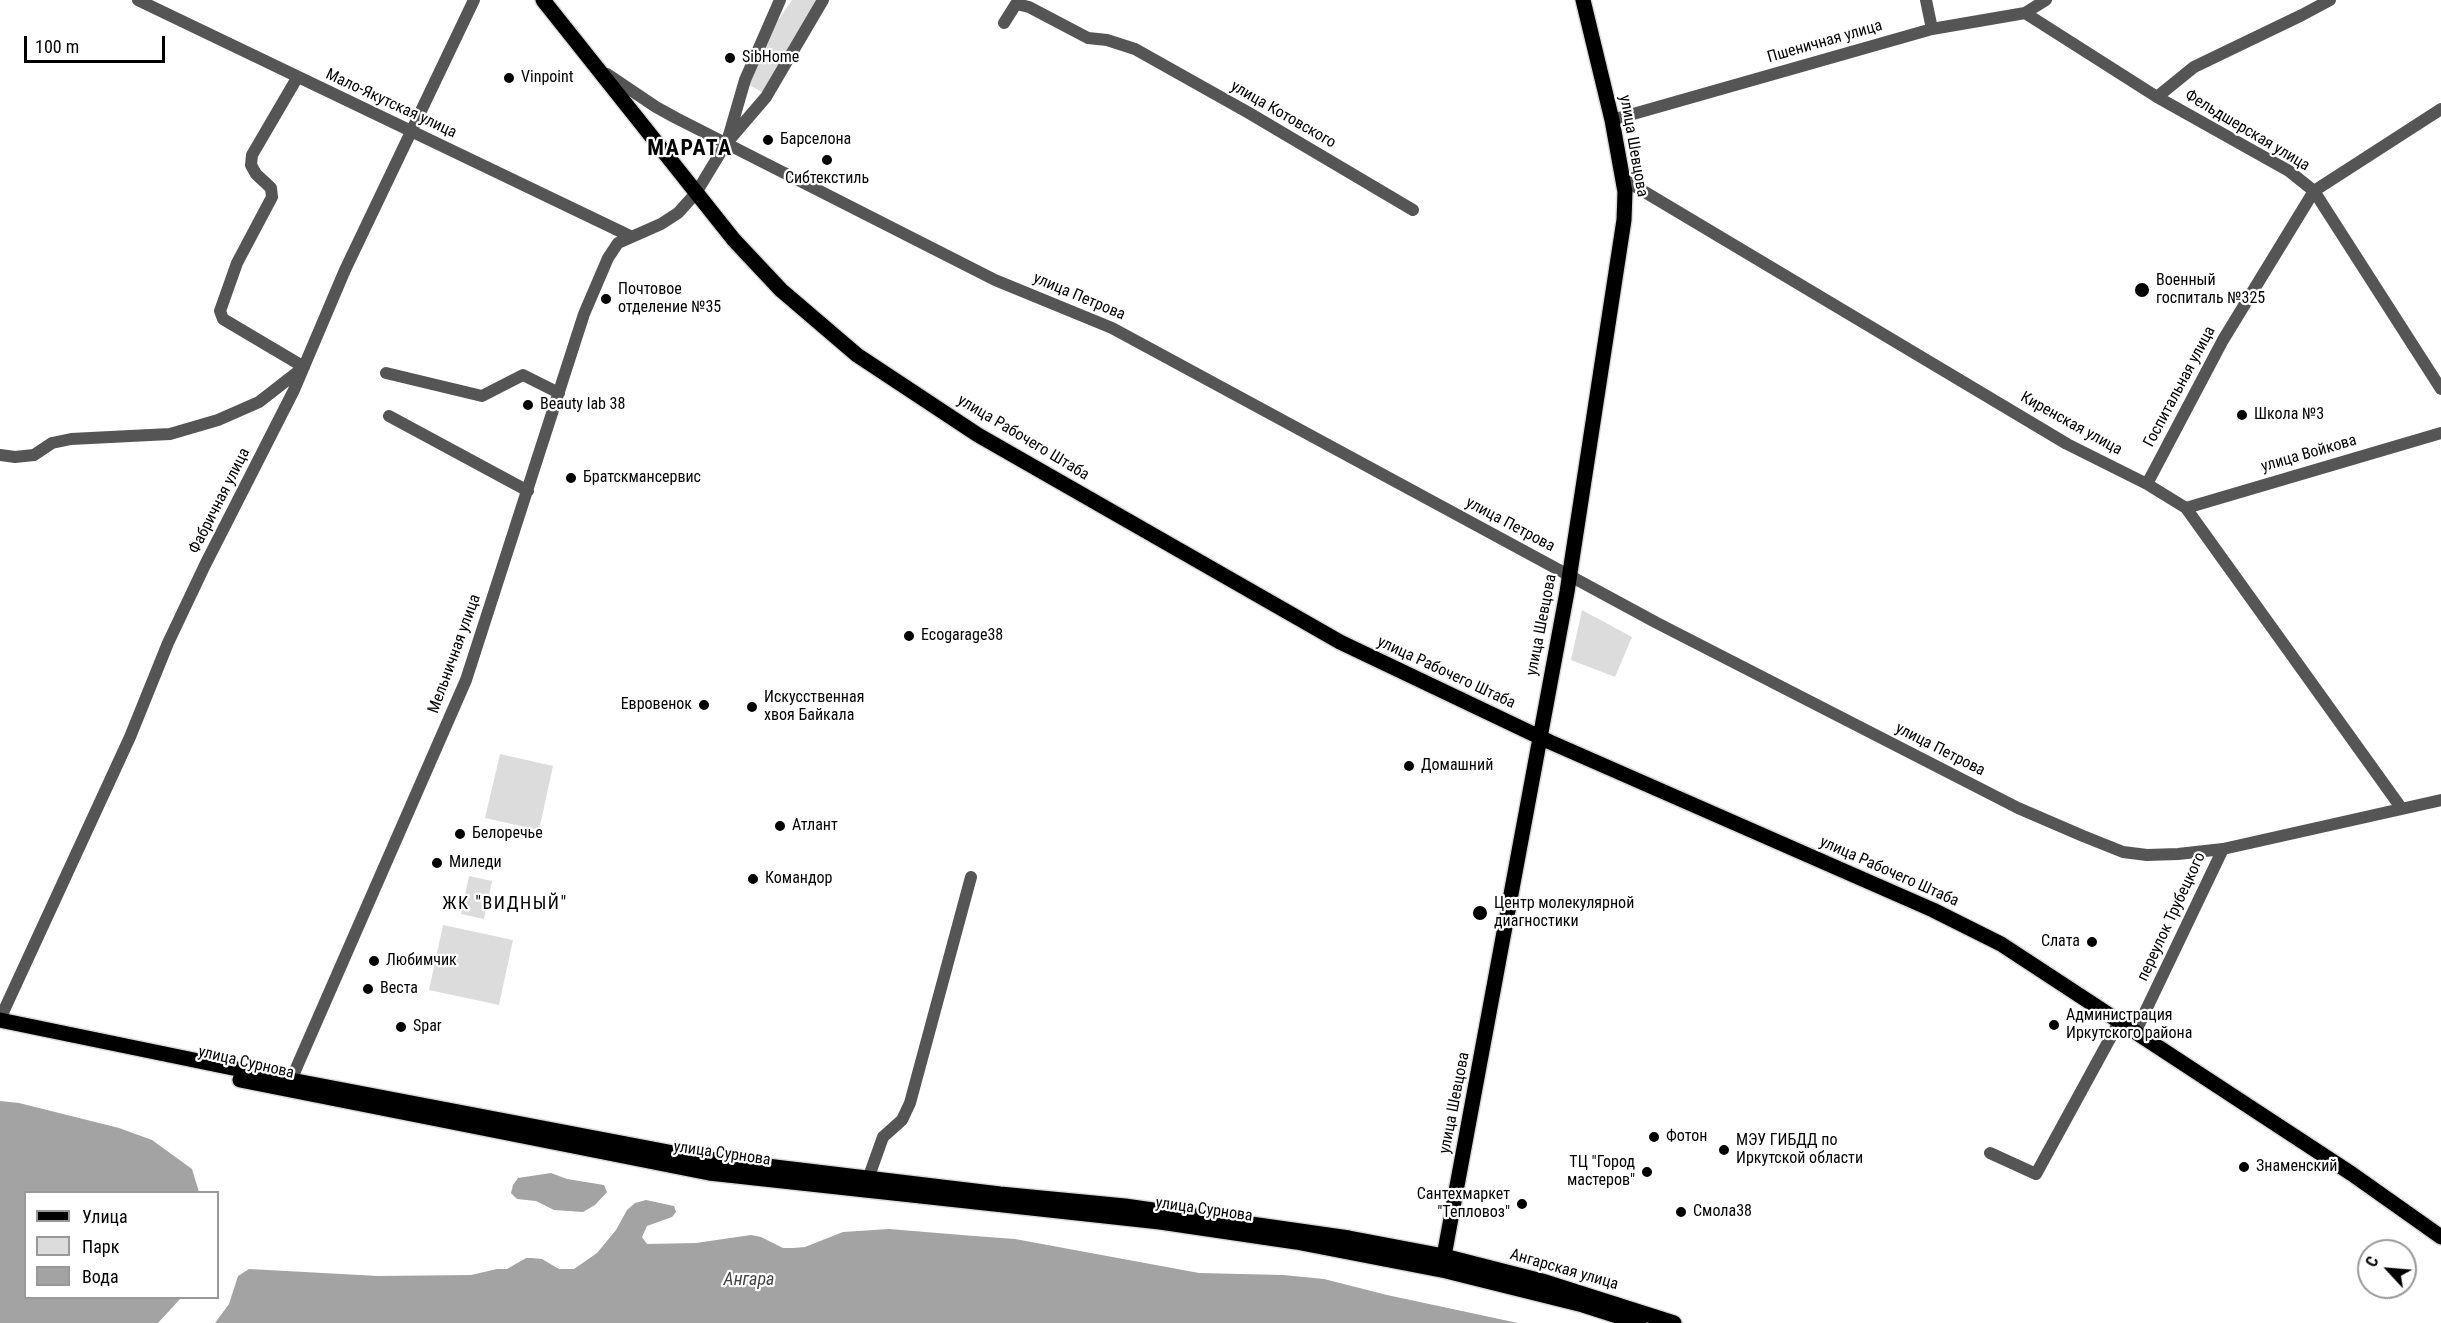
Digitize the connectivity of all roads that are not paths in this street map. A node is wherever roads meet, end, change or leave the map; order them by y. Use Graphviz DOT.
graph roads {
  1 [pos="138,0"];
  2 [pos="474,0"];
  3 [pos="543,0"];
  4 [pos="780,0"];
  5 [pos="823,0"];
  6 [pos="1583,0"];
  7 [pos="1926,0"];
  8 [pos="2046,0"];
  9 [pos="2330,0"];
  10 [pos="2025,13"];
  11 [pos="1004,23"];
  12 [pos="1932,29"];
  13 [pos="600,69"];
  14 [pos="297,78"];
  15 [pos="2157,97"];
  16 [pos="2441,109"];
  17 [pos="1612,120"];
  18 [pos="411,132"];
  19 [pos="727,142"];
  20 [pos="1623,179"];
  21 [pos="2314,191"];
  22 [pos="696,193"];
  23 [pos="1413,210"];
  24 [pos="630,236"];
  25 [pos="304,367"];
  26 [pos="386,373"];
  27 [pos="2441,389"];
  28 [pos="559,393"];
  29 [pos="389,416"];
  30 [pos="2441,433"];
  31 [pos="0,455"];
  32 [pos="2147,484"];
  33 [pos="528,491"];
  34 [pos="2186,508"];
  35 [pos="1570,576"];
  36 [pos="1539,736"];
  37 [pos="2441,800"];
  38 [pos="2402,809"];
  39 [pos="2223,849"];
  40 [pos="971,877"];
  41 [pos="0,1019"];
  42 [pos="2119,1022"];
  43 [pos="0,1026"];
  44 [pos="2135,1032"];
  45 [pos="291,1080"];
  46 [pos="1990,1152"];
  47 [pos="868,1179"];
  48 [pos="2441,1237"];
  49 [pos="1445,1264"];
  50 [pos="1639,1323"];
  51 [pos="1674,1323"];
  1 -- 14 [label="street, Мало-Якутская улица"];
  2 -- 18 [label="street, Фабричная улица"];
  3 -- 13 [label="main road, улица Рабочего Штаба"];
  4 -- 19 [label="street"];
  5 -- 19 [label="street"];
  6 -- 17 [label="main road, улица Шевцова"];
  7 -- 12 [label="street"];
  8 -- 10 [label="street, Пшеничная улица"];
  9 -- 15 [label="street"];
  10 -- 12 [label="street, Пшеничная улица"];
  10 -- 15 [label="street, Фельдшерская улица"];
  11 -- 23 [label="street, улица Котовского"];
  12 -- 17 [label="street, Пшеничная улица"];
  13 -- 19 [label="street, улица Петрова"];
  13 -- 22 [label="main road, улица Рабочего Штаба"];
  14 -- 18 [label="street, Мало-Якутская улица"];
  14 -- 25 [label="street"];
  15 -- 21 [label="street, Фельдшерская улица"];
  16 -- 21 [label="street, Госпитальная улица"];
  17 -- 20 [label="main road, улица Шевцова"];
  18 -- 24 [label="street, Мало-Якутская улица"];
  18 -- 25 [label="street, Фабричная улица"];
  19 -- 22 [label="street"];
  19 -- 35 [label="street, улица Петрова"];
  20 -- 32 [label="street, Киренская улица"];
  20 -- 35 [label="main road, улица Шевцова"];
  21 -- 27 [label="street, Фельдшерская улица"];
  21 -- 32 [label="street, Госпитальная улица"];
  22 -- 24 [label="street"];
  22 -- 36 [label="main road, улица Рабочего Штаба"];
  24 -- 28 [label="street, Мельничная улица"];
  25 -- 31 [label="street"];
  25 -- 41 [label="street, Фабричная улица"];
  26 -- 28 [label="street"];
  28 -- 33 [label="street, Мельничная улица"];
  29 -- 33 [label="street"];
  30 -- 34 [label="street, улица Войкова"];
  32 -- 34 [label="street, Киренская улица"];
  33 -- 45 [label="street, Мельничная улица"];
  34 -- 38 [label="street, Киренская улица"];
  35 -- 36 [label="main road, улица Шевцова"];
  35 -- 39 [label="street, улица Петрова"];
  36 -- 42 [label="main road, улица Рабочего Штаба"];
  36 -- 49 [label="main road, улица Шевцова"];
  37 -- 38 [label="street, улица Петрова"];
  38 -- 39 [label="street, улица Петрова"];
  39 -- 44 [label="street, переулок Трубецкого"];
  40 -- 47 [label="street"];
  41 -- 45 [label="main road, улица Сурнова"];
  42 -- 44 [label="main road, улица Рабочего Штаба"];
  42 -- 46 [label="street"];
  43 -- 49 [label="main road, улица Сурнова"];
  44 -- 48 [label="main road, улица Рабочего Штаба"];
  45 -- 47 [label="main road, улица Сурнова"];
  47 -- 49 [label="main road, улица Сурнова"];
  49 -- 50 [label="main road, Ангарская улица"];
  49 -- 51 [label="main road, Ангарская улица"];
}
